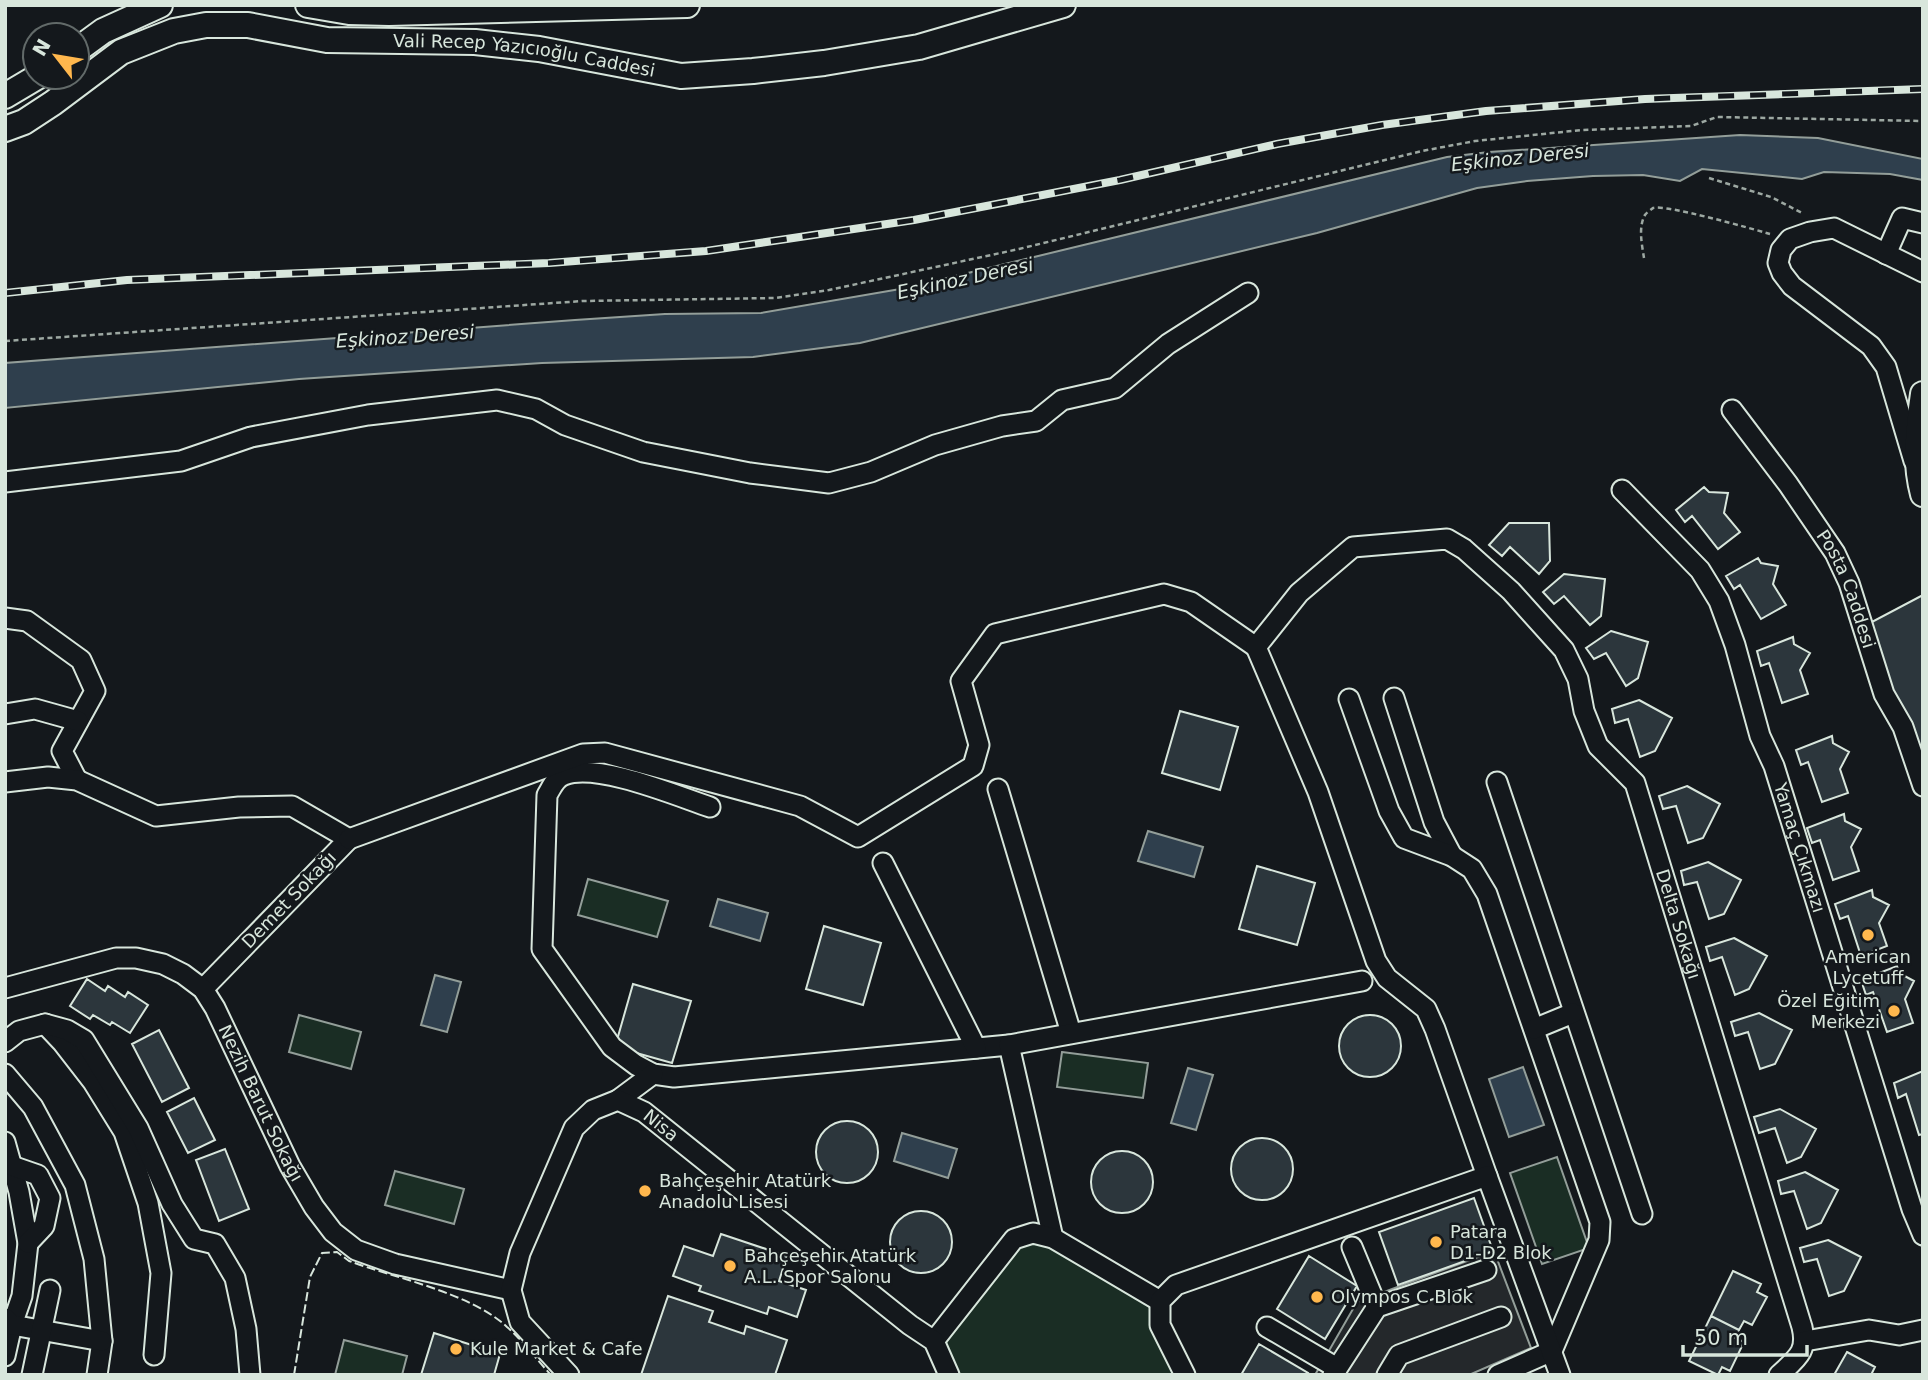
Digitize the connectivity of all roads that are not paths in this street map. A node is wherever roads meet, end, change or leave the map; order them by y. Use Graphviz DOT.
graph roads {
  1 [pos="160,5"];
  2 [pos="308,5"];
  3 [pos="687,5"];
  4 [pos="1063,5"];
  5 [pos="91,40"];
  6 [pos="21,86"];
  7 [pos="5,96"];
  8 [pos="5,130"];
  9 [pos="1923,223"];
  10 [pos="1886,254"];
  11 [pos="1923,272"];
  12 [pos="1248,293"];
  13 [pos="1923,394"];
  14 [pos="1732,411"];
  15 [pos="5,482"];
  16 [pos="1920,483"];
  17 [pos="1622,489"];
  18 [pos="5,618"];
  19 [pos="1256,647"];
  20 [pos="1394,698"];
  21 [pos="1349,699"];
  22 [pos="5,714"];
  23 [pos="78,721"];
  24 [pos="77,780"];
  25 [pos="5,782"];
  26 [pos="1497,782"];
  27 [pos="1923,786"];
  28 [pos="998,789"];
  29 [pos="710,807"];
  30 [pos="349,839"];
  31 [pos="1452,856"];
  32 [pos="883,863"];
  33 [pos="1362,981"];
  34 [pos="5,988"];
  35 [pos="203,989"];
  36 [pos="1573,1013"];
  37 [pos="45,1024"];
  38 [pos="1534,1029"];
  39 [pos="1071,1034"];
  40 [pos="5,1042"];
  41 [pos="1009,1045"];
  42 [pos="975,1048"];
  43 [pos="5,1074"];
  44 [pos="653,1074"];
  45 [pos="618,1100"];
  46 [pos="5,1142"];
  47 [pos="12,1166"];
  48 [pos="1487,1176"];
  49 [pos="75,1185"];
  50 [pos="50,1198"];
  51 [pos="1642,1214"];
  52 [pos="1923,1235"];
  53 [pos="1053,1238"];
  54 [pos="28,1243"];
  55 [pos="1352,1247"];
  56 [pos="1486,1270"];
  57 [pos="23,1283"];
  58 [pos="50,1290"];
  59 [pos="71,1290"];
  60 [pos="511,1290"];
  61 [pos="1160,1301"];
  62 [pos="1377,1307"];
  63 [pos="1501,1317"];
  64 [pos="8,1321"];
  65 [pos="1267,1327"];
  66 [pos="1923,1330"];
  67 [pos="40,1331"];
  68 [pos="102,1341"];
  69 [pos="934,1341"];
  70 [pos="1805,1341"];
  71 [pos="1552,1351"];
  72 [pos="154,1355"];
  73 [pos="5,1356"];
  74 [pos="1521,1370"];
  75 [pos="1335,1371"];
  76 [pos="32,1375"];
  77 [pos="97,1375"];
  78 [pos="250,1375"];
  79 [pos="569,1375"];
  80 [pos="948,1375"];
  81 [pos="1185,1375"];
  82 [pos="1387,1375"];
  83 [pos="1498,1375"];
  84 [pos="1560,1375"];
  85 [pos="1779,1375"];
  1 -- 5 [label="main road"];
  2 -- 3 [label="main road, Vali Recep Yazıcıoğlu Caddesi"];
  4 -- 8 [label="main road, Vali Recep Yazıcıoğlu Caddesi"];
  6 -- 7 [label="main road"];
  9 -- 10 [label="street"];
  10 -- 11 [label="street"];
  10 -- 16 [label="street"];
  12 -- 15 [label="street"];
  13 -- 16 [label="main road"];
  14 -- 27 [label="street, Posta Caddesi"];
  17 -- 52 [label="street, Yamaç Çıkmazı"];
  18 -- 23 [label="street"];
  19 -- 30 [label="street"];
  19 -- 48 [label="street"];
  19 -- 70 [label="street, Delta Sokağı"];
  20 -- 31 [label="street"];
  21 -- 31 [label="street"];
  22 -- 23 [label="street"];
  23 -- 24 [label="street"];
  24 -- 25 [label="street, Demet Sokağı"];
  24 -- 30 [label="street, Demet Sokağı"];
  26 -- 36 [label="street"];
  28 -- 39 [label="street"];
  29 -- 44 [label="street"];
  30 -- 35 [label="street, Demet Sokağı"];
  31 -- 38 [label="street"];
  32 -- 42 [label="street"];
  33 -- 39 [label="street"];
  34 -- 35 [label="street, Nezih Barut Sokağı"];
  35 -- 60 [label="street, Nezih Barut Sokağı"];
  36 -- 38 [label="street"];
  36 -- 51 [label="street"];
  37 -- 40 [label="street"];
  37 -- 72 [label="street"];
  37 -- 78 [label="street"];
  38 -- 71 [label="street"];
  39 -- 41 [label="street"];
  41 -- 42 [label="street"];
  41 -- 53 [label="street"];
  42 -- 44 [label="street"];
  43 -- 49 [label="street"];
  44 -- 45 [label="street"];
  45 -- 60 [label="street"];
  45 -- 69 [label="street, Nisa"];
  46 -- 47 [label="street"];
  47 -- 50 [label="street"];
  47 -- 54 [label="street"];
  48 -- 61 [label="street"];
  48 -- 71 [label="street"];
  49 -- 50 [label="street"];
  49 -- 68 [label="street"];
  50 -- 54 [label="street"];
  53 -- 61 [label="street"];
  53 -- 69 [label="street"];
  54 -- 57 [label="street"];
  55 -- 62 [label="street"];
  56 -- 62 [label="street"];
  57 -- 58 [label="street"];
  57 -- 64 [label="street"];
  58 -- 59 [label="street"];
  58 -- 67 [label="street"];
  60 -- 79 [label="street"];
  61 -- 81 [label="street"];
  62 -- 75 [label="street"];
  63 -- 82 [label="street"];
  64 -- 67 [label="street"];
  64 -- 73 [label="street"];
  65 -- 75 [label="street"];
  66 -- 70 [label="street"];
  67 -- 68 [label="street"];
  67 -- 76 [label="street"];
  68 -- 77 [label="street"];
  69 -- 80 [label="street"];
  70 -- 85 [label="street"];
  71 -- 74 [label="street"];
  71 -- 84 [label="street"];
  74 -- 83 [label="street"];
}
